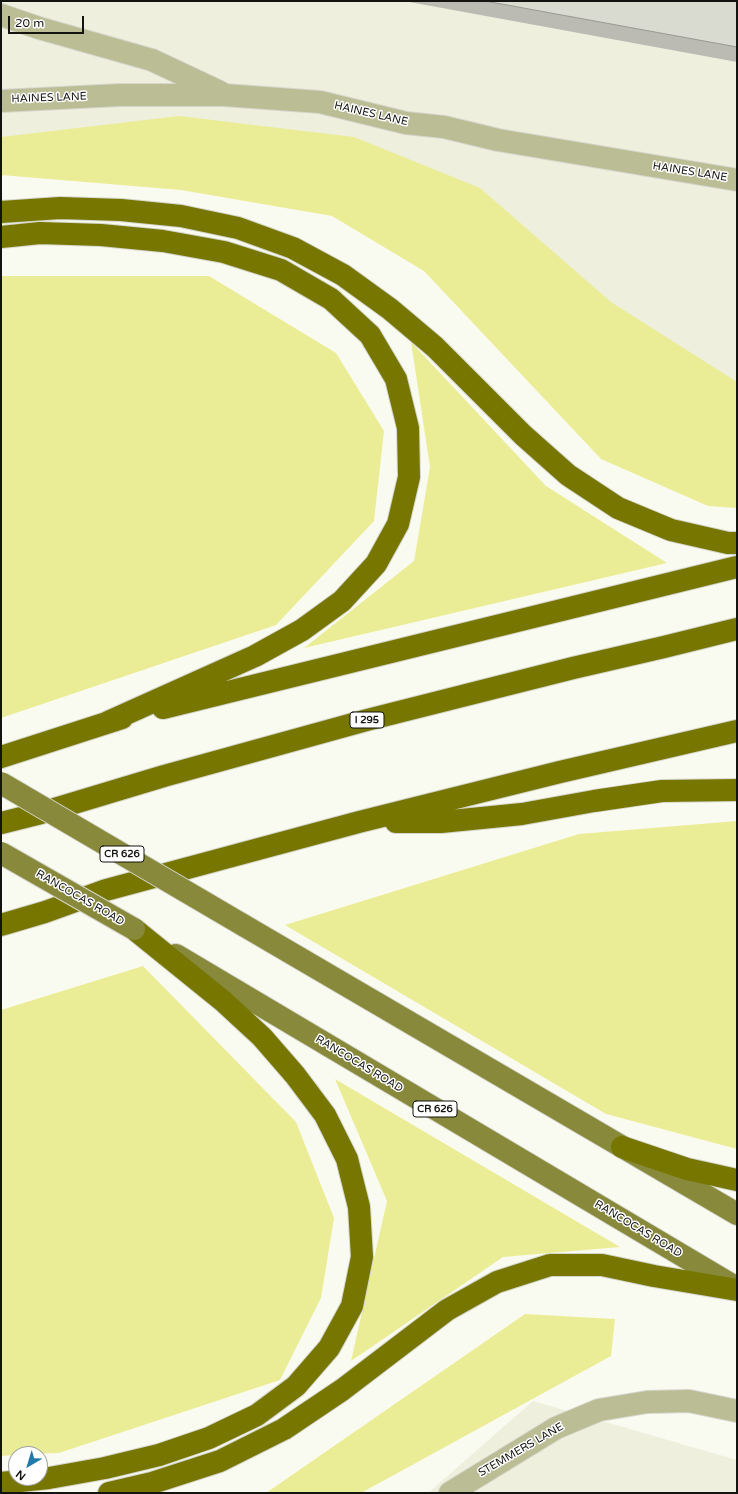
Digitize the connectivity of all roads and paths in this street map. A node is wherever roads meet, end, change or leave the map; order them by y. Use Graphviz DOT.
graph roads {
  1 [pos="1,15"];
  2 [pos="224,95"];
  3 [pos="1,101"];
  4 [pos="737,180"];
  5 [pos="1,212"];
  6 [pos="1,237"];
  7 [pos="737,543"];
  8 [pos="737,567"];
  9 [pos="737,629"];
  10 [pos="108,722"];
  11 [pos="737,731"];
  12 [pos="1,757"];
  13 [pos="1,783"];
  14 [pos="737,790"];
  15 [pos="359,822"];
  16 [pos="1,823"];
  17 [pos="1,853"];
  18 [pos="7,926"];
  19 [pos="134,929"];
  20 [pos="622,1147"];
  21 [pos="737,1180"];
  22 [pos="737,1214"];
  23 [pos="737,1289"];
  24 [pos="737,1412"];
  25 [pos="1,1483"];
  26 [pos="109,1493"];
  27 [pos="450,1493"];
  1 -- 2 [label="lane"];
  2 -- 3 [label="lane, HAINES LANE"];
  2 -- 4 [label="lane, HAINES LANE"];
  5 -- 7 [label="highway"];
  6 -- 10 [label="highway"];
  8 -- 10 [label="highway"];
  9 -- 16 [label="highway, I 295"];
  10 -- 12 [label="highway"];
  11 -- 15 [label="highway"];
  13 -- 20 [label="main road, CR 626, bridge"];
  14 -- 15 [label="highway"];
  15 -- 18 [label="highway"];
  17 -- 19 [label="main road, RANCOCAS ROAD / CR 626, bridge"];
  19 -- 23 [label="main road, RANCOCAS ROAD / CR 626"];
  19 -- 25 [label="highway"];
  20 -- 21 [label="highway"];
  20 -- 22 [label="main road, CR 626"];
  23 -- 26 [label="highway"];
  24 -- 27 [label="lane, STEMMERS LANE"];
}
